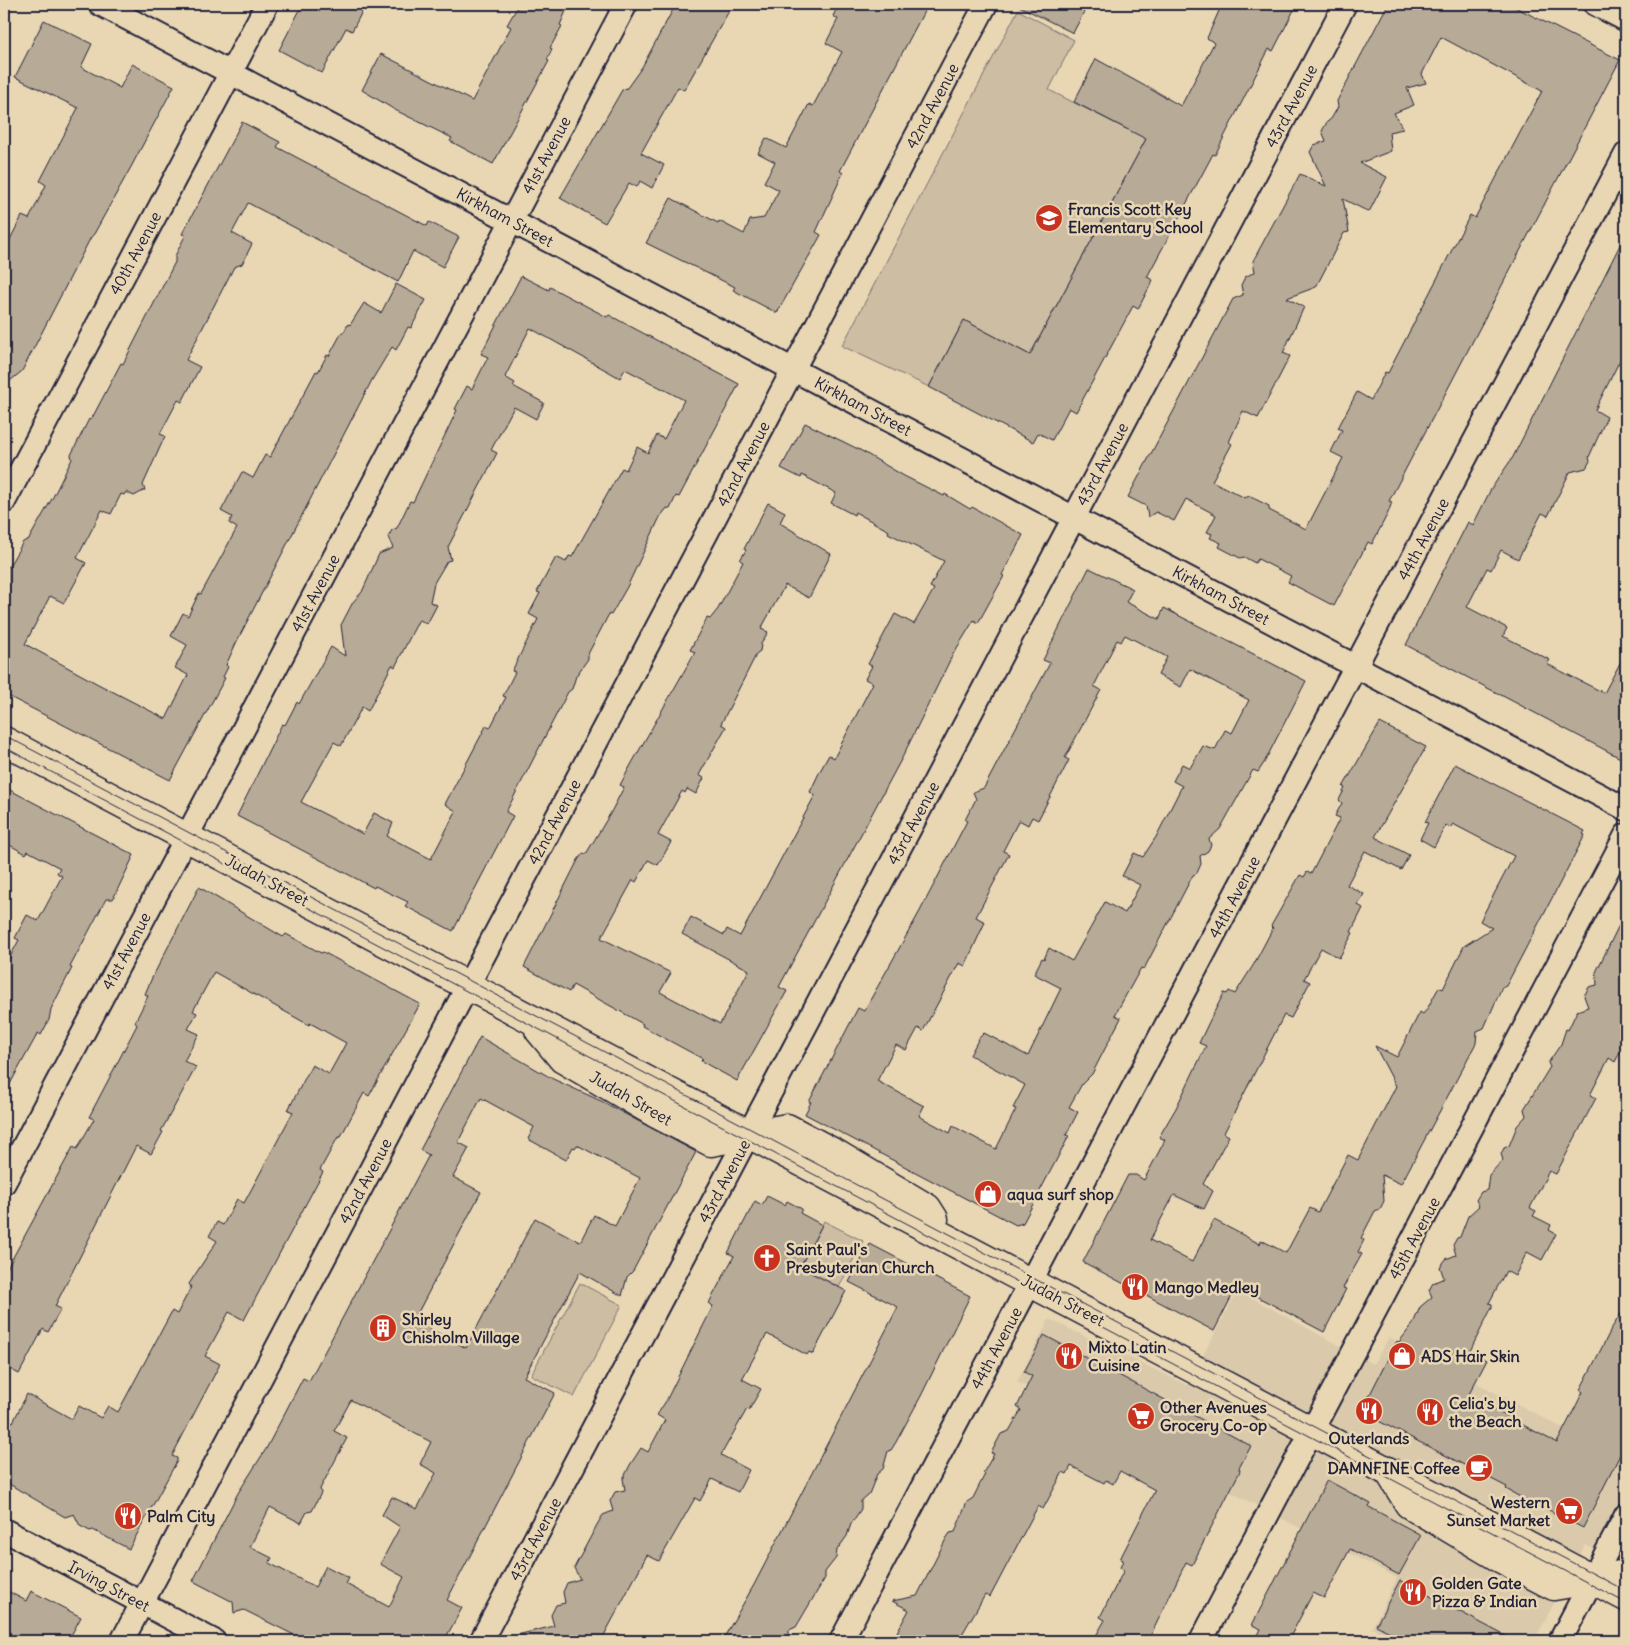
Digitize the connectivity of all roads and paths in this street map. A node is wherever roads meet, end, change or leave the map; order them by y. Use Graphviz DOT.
graph roads {
  1 [pos="100,4"];
  2 [pos="267,4"];
  3 [pos="626,4"];
  4 [pos="986,4"];
  5 [pos="1345,4"];
  6 [pos="1594,4"];
  7 [pos="1626,20"];
  8 [pos="230,72"];
  9 [pos="1626,154"];
  10 [pos="511,221"];
  11 [pos="793,369"];
  12 [pos="4,502"];
  13 [pos="1074,518"];
  14 [pos="1356,666"];
  15 [pos="4,741"];
  16 [pos="1626,809"];
  17 [pos="1626,835"];
  18 [pos="186,837"];
  19 [pos="468,986"];
  20 [pos="749,1135"];
  21 [pos="4,1183"];
  22 [pos="1030,1283"];
  23 [pos="1311,1431"];
  24 [pos="1626,1515"];
  25 [pos="4,1530"];
  26 [pos="1626,1574"];
  27 [pos="1592,1580"];
  28 [pos="1626,1597"];
  29 [pos="142,1603"];
  30 [pos="122,1641"];
  31 [pos="214,1641"];
  32 [pos="481,1641"];
  33 [pos="841,1641"];
  34 [pos="1201,1641"];
  35 [pos="1560,1641"];
  1 -- 8 [label="street, Kirkham Street"];
  2 -- 8 [label="street, 40th Avenue"];
  3 -- 10 [label="street, 41st Avenue"];
  4 -- 11 [label="street, 42nd Avenue"];
  5 -- 13 [label="street, 43rd Avenue"];
  6 -- 7 [label="street"];
  8 -- 10 [label="street, Kirkham Street"];
  8 -- 12 [label="street, 40th Avenue"];
  9 -- 14 [label="street, 44th Avenue"];
  10 -- 11 [label="street, Kirkham Street"];
  10 -- 18 [label="street, 41st Avenue"];
  11 -- 13 [label="street, Kirkham Street"];
  11 -- 19 [label="street, 42nd Avenue"];
  13 -- 14 [label="street, Kirkham Street"];
  13 -- 20 [label="street, 43rd Avenue"];
  14 -- 16 [label="street, Kirkham Street"];
  14 -- 22 [label="street, 44th Avenue"];
  15 -- 18 [label="street, Judah Street"];
  17 -- 23 [label="street, 45th Avenue"];
  18 -- 19 [label="street, Judah Street"];
  18 -- 21 [label="street, 41st Avenue"];
  19 -- 20 [label="street, Judah Street"];
  19 -- 29 [label="street, 42nd Avenue"];
  20 -- 22 [label="street, Judah Street"];
  20 -- 32 [label="street, 43rd Avenue"];
  22 -- 23 [label="street, Judah Street"];
  22 -- 33 [label="street, 44th Avenue"];
  23 -- 27 [label="street, Judah Street"];
  23 -- 34 [label="street, 45th Avenue"];
  24 -- 27 [label="street"];
  25 -- 29 [label="street, Irving Street"];
  26 -- 27 [label="street"];
  27 -- 28 [label="street, Judah Street"];
  27 -- 35 [label="street"];
  29 -- 30 [label="street, 42nd Avenue"];
  29 -- 31 [label="street, Irving Street"];
}
